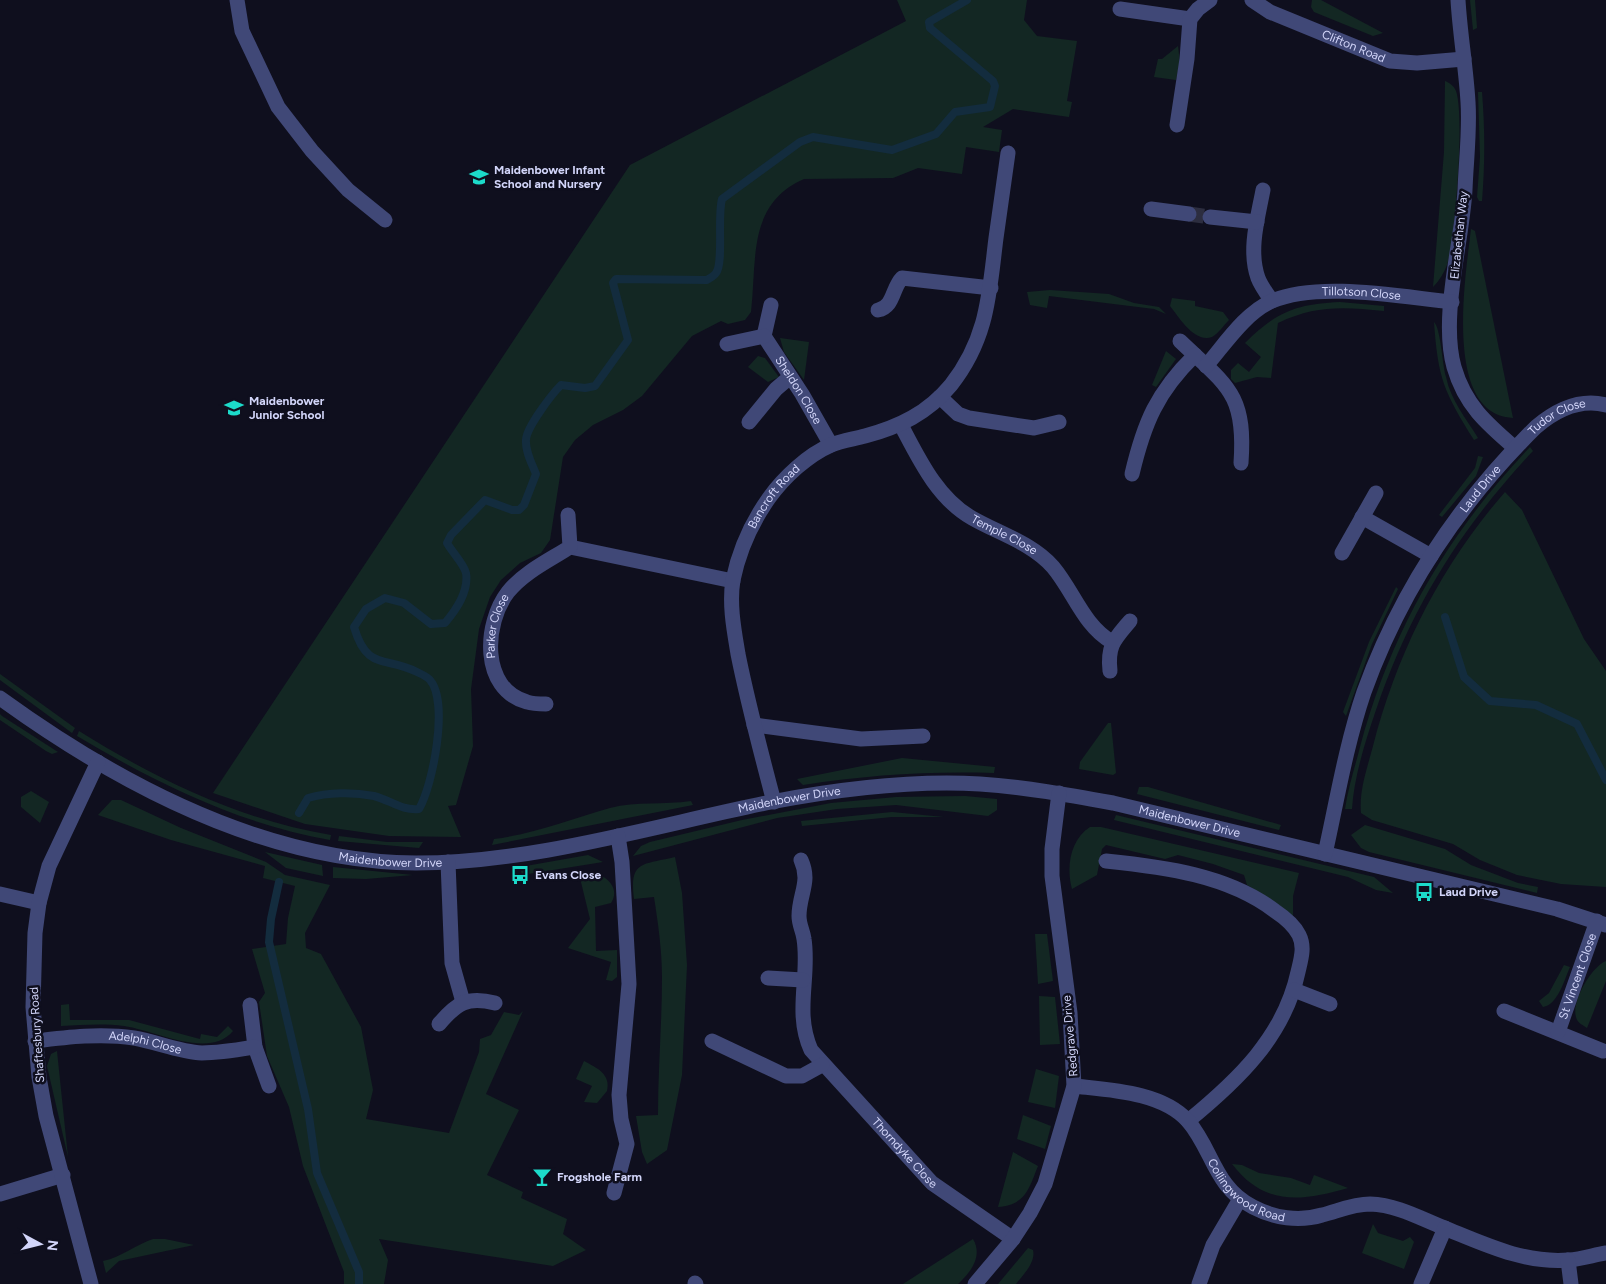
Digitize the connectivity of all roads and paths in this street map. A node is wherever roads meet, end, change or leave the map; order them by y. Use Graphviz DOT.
graph roads {
  1 [pos="237,0"];
  2 [pos="1210,0"];
  3 [pos="1252,0"];
  4 [pos="1458,0"];
  5 [pos="1120,8"];
  6 [pos="1190,19"];
  7 [pos="1464,59"];
  8 [pos="1177,125"];
  9 [pos="1008,153"];
  10 [pos="1263,190"];
  11 [pos="1151,209"];
  12 [pos="1189,214"];
  13 [pos="1210,217"];
  14 [pos="385,220"];
  15 [pos="1257,222"];
  16 [pos="992,288"];
  17 [pos="1272,301"];
  18 [pos="1452,302"];
  19 [pos="771,305"];
  20 [pos="878,310"];
  21 [pos="764,336"];
  22 [pos="1180,341"];
  23 [pos="726,344"];
  24 [pos="1195,355"];
  25 [pos="1206,366"];
  26 [pos="790,377"];
  27 [pos="940,397"];
  28 [pos="1606,405"];
  29 [pos="749,422"];
  30 [pos="1059,422"];
  31 [pos="901,425"];
  32 [pos="831,445"];
  33 [pos="1515,448"];
  34 [pos="1241,463"];
  35 [pos="1132,474"];
  36 [pos="1376,493"];
  37 [pos="568,515"];
  38 [pos="1362,517"];
  39 [pos="570,547"];
  40 [pos="1342,552"];
  41 [pos="1431,556"];
  42 [pos="733,581"];
  43 [pos="1130,621"];
  44 [pos="1112,642"];
  45 [pos="1110,671"];
  46 [pos="0,698"];
  47 [pos="546,704"];
  48 [pos="754,725"];
  49 [pos="923,736"];
  50 [pos="98,762"];
  51 [pos="1059,793"];
  52 [pos="774,802"];
  53 [pos="618,836"];
  54 [pos="1325,854"];
  55 [pos="800,860"];
  56 [pos="1106,861"];
  57 [pos="448,862"];
  58 [pos="0,894"];
  59 [pos="39,903"];
  60 [pos="1601,923"];
  61 [pos="768,978"];
  62 [pos="803,980"];
  63 [pos="1294,990"];
  64 [pos="463,1002"];
  65 [pos="494,1003"];
  66 [pos="1330,1004"];
  67 [pos="250,1005"];
  68 [pos="1504,1011"];
  69 [pos="439,1024"];
  70 [pos="1558,1032"];
  71 [pos="35,1041"];
  72 [pos="712,1041"];
  73 [pos="255,1047"];
  74 [pos="1603,1051"];
  75 [pos="822,1064"];
  76 [pos="269,1086"];
  77 [pos="1074,1086"];
  78 [pos="1188,1121"];
  79 [pos="63,1175"];
  80 [pos="614,1193"];
  81 [pos="0,1194"];
  82 [pos="1240,1199"];
  83 [pos="1445,1228"];
  84 [pos="1013,1239"];
  85 [pos="1606,1253"];
  86 [pos="1568,1260"];
  87 [pos="92,1284"];
  88 [pos="975,1284"];
  89 [pos="1199,1284"];
  90 [pos="1421,1284"];
  91 [pos="1570,1284"];
  1 -- 14 [label="street"];
  2 -- 6 [label="street"];
  3 -- 7 [label="street, Clifton Road"];
  4 -- 7 [label="street, Elizabethan Way"];
  5 -- 6 [label="street"];
  6 -- 8 [label="street"];
  7 -- 18 [label="street, Elizabethan Way"];
  9 -- 16 [label="street, Bancroft Road"];
  10 -- 15 [label="street"];
  11 -- 12 [label="street"];
  13 -- 15 [label="street"];
  15 -- 17 [label="street"];
  16 -- 20 [label="street"];
  16 -- 27 [label="street, Bancroft Road"];
  17 -- 18 [label="street, Tillotson Close"];
  17 -- 25 [label="street, Tillotson Close"];
  18 -- 33 [label="street, Elizabethan Way"];
  19 -- 21 [label="street"];
  21 -- 23 [label="street"];
  21 -- 26 [label="street, Sheldon Close"];
  22 -- 24 [label="street"];
  24 -- 25 [label="street"];
  24 -- 35 [label="street"];
  25 -- 34 [label="street"];
  26 -- 29 [label="street"];
  26 -- 32 [label="street, Sheldon Close"];
  27 -- 30 [label="street"];
  27 -- 31 [label="street, Bancroft Road"];
  28 -- 33 [label="street, Tudor Close"];
  31 -- 32 [label="street, Bancroft Road"];
  31 -- 44 [label="street, Temple Close"];
  32 -- 42 [label="street, Bancroft Road"];
  33 -- 41 [label="street, Laud Drive"];
  36 -- 38 [label="street"];
  37 -- 39 [label="street"];
  38 -- 40 [label="street"];
  38 -- 41 [label="street"];
  39 -- 42 [label="street"];
  39 -- 47 [label="street, Parker Close"];
  41 -- 54 [label="street, Laud Drive"];
  42 -- 48 [label="street, Bancroft Road"];
  43 -- 44 [label="street"];
  44 -- 45 [label="street"];
  46 -- 50 [label="street, Maidenbower Drive"];
  48 -- 49 [label="street"];
  48 -- 52 [label="street, Bancroft Road"];
  50 -- 57 [label="street, Maidenbower Drive"];
  50 -- 59 [label="street, Shaftesbury Road"];
  51 -- 52 [label="street, Maidenbower Drive"];
  51 -- 54 [label="street, Maidenbower Drive"];
  51 -- 77 [label="street, Redgrave Drive"];
  52 -- 53 [label="street, Maidenbower Drive"];
  53 -- 57 [label="street, Maidenbower Drive"];
  53 -- 80 [label="street"];
  54 -- 60 [label="street, Maidenbower Drive"];
  55 -- 62 [label="street"];
  56 -- 63 [label="street"];
  57 -- 64 [label="street"];
  58 -- 59 [label="street"];
  59 -- 71 [label="street, Shaftesbury Road"];
  60 -- 70 [label="street, St Vincent Close"];
  61 -- 62 [label="street"];
  62 -- 75 [label="street, Thorndyke Close"];
  63 -- 66 [label="street"];
  63 -- 78 [label="street"];
  64 -- 65 [label="street"];
  64 -- 69 [label="street"];
  67 -- 73 [label="street"];
  68 -- 70 [label="street, St Vincent Close"];
  70 -- 74 [label="street, St Vincent Close"];
  71 -- 73 [label="street, Adelphi Close"];
  71 -- 79 [label="street, Shaftesbury Road"];
  72 -- 75 [label="street"];
  73 -- 76 [label="street"];
  75 -- 84 [label="street, Thorndyke Close"];
  77 -- 78 [label="street, Collingwood Road"];
  77 -- 84 [label="street, Redgrave Drive"];
  78 -- 82 [label="street, Collingwood Road"];
  79 -- 81 [label="street"];
  79 -- 87 [label="street, Shaftesbury Road"];
  82 -- 83 [label="street, Collingwood Road"];
  82 -- 89 [label="street"];
  83 -- 86 [label="street, Collingwood Road"];
  83 -- 90 [label="street"];
  84 -- 88 [label="street, Redgrave Drive"];
  85 -- 86 [label="street, Collingwood Road"];
  86 -- 91 [label="street"];
}
